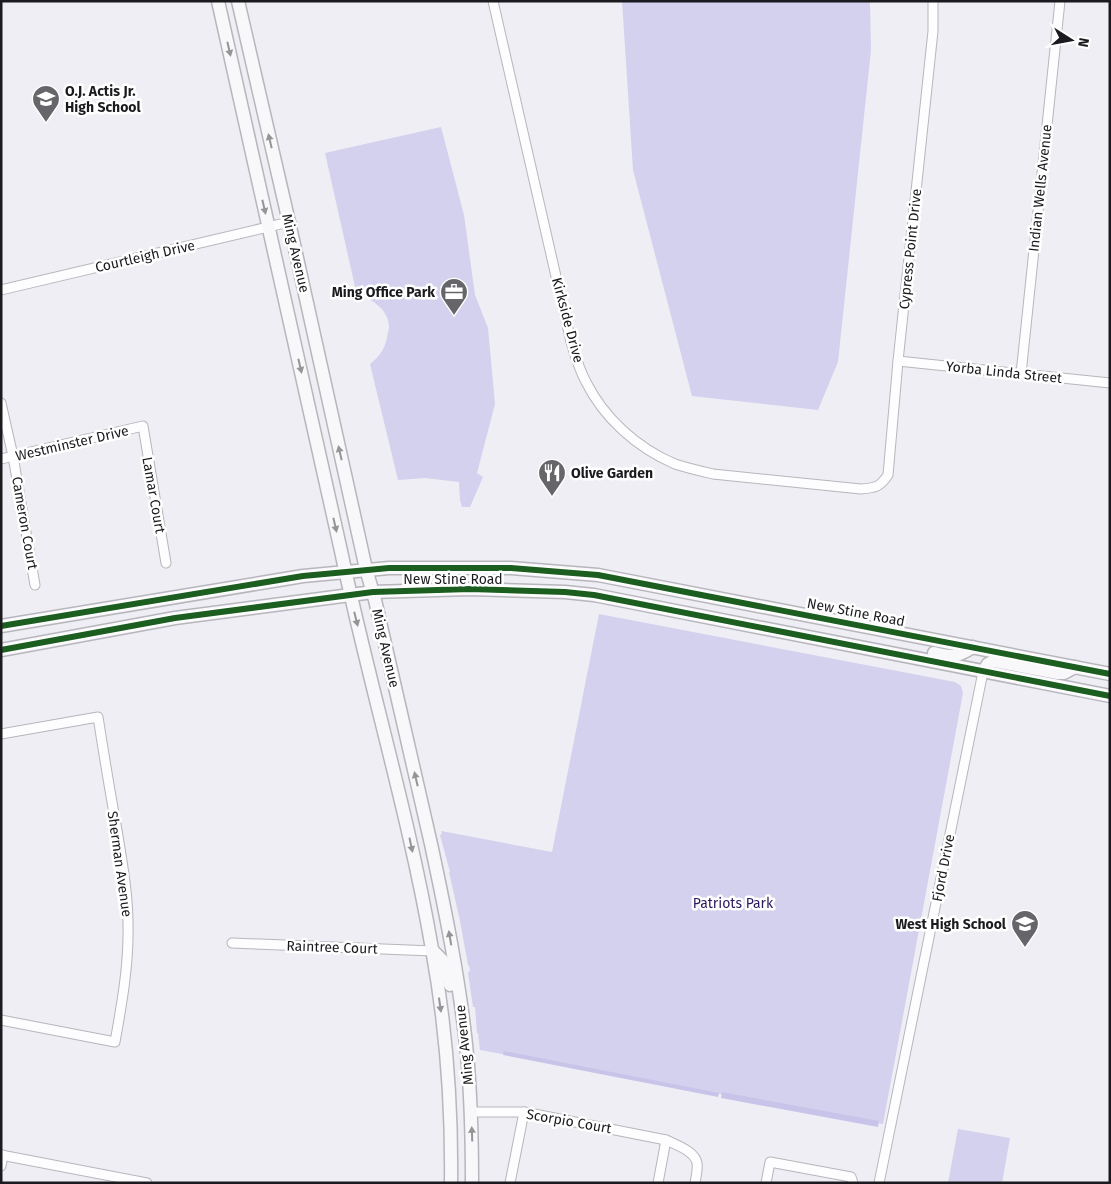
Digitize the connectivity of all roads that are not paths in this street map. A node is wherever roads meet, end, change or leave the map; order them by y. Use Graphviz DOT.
graph roads {
  1 [pos="218,1"];
  2 [pos="238,1"];
  3 [pos="493,1"];
  4 [pos="933,1"];
  5 [pos="1060,1"];
  6 [pos="289,222"];
  7 [pos="269,227"];
  8 [pos="1,290"];
  9 [pos="898,361"];
  10 [pos="1021,374"];
  11 [pos="1110,384"];
  12 [pos="1,403"];
  13 [pos="143,426"];
  14 [pos="13,456"];
  15 [pos="1,459"];
  16 [pos="873,489"];
  17 [pos="166,563"];
  18 [pos="366,569"];
  19 [pos="346,572"];
  20 [pos="35,585"];
  21 [pos="373,592"];
  22 [pos="350,595"];
  23 [pos="1,626"];
  24 [pos="973,647"];
  25 [pos="1,650"];
  26 [pos="910,657"];
  27 [pos="1075,667"];
  28 [pos="983,672"];
  29 [pos="1110,674"];
  30 [pos="1110,696"];
  31 [pos="1,734"];
  32 [pos="232,943"];
  33 [pos="432,951"];
  34 [pos="1,1020"];
  35 [pos="467,1053"];
  36 [pos="471,1112"];
  37 [pos="524,1112"];
  38 [pos="666,1140"];
  39 [pos="2,1155"];
  40 [pos="1,1166"];
  41 [pos="452,1179"];
  42 [pos="129,1181"];
  43 [pos="147,1183"];
  44 [pos="472,1183"];
  45 [pos="510,1183"];
  46 [pos="658,1183"];
  47 [pos="695,1183"];
  48 [pos="766,1183"];
  49 [pos="853,1183"];
  50 [pos="879,1183"];
  1 -- 7 [label="main road, Ming Avenue, one-way"];
  6 -- 2 [label="main road, Ming Avenue, one-way"];
  3 -- 16 [label="street, Kirkside Drive"];
  4 -- 9 [label="street, Cypress Point Drive"];
  5 -- 10 [label="street, Indian Wells Avenue"];
  6 -- 7 [label="street, Courtleigh Drive"];
  18 -- 6 [label="main road, Ming Avenue, one-way"];
  7 -- 8 [label="street, Courtleigh Drive"];
  7 -- 19 [label="main road, Ming Avenue, one-way"];
  9 -- 10 [label="street, Yorba Linda Street"];
  9 -- 16 [label="street, Cypress Point Drive"];
  10 -- 11 [label="street, Yorba Linda Street"];
  12 -- 14 [label="street, Cameron Court"];
  13 -- 14 [label="street, Westminster Drive"];
  13 -- 17 [label="street, Lamar Court"];
  14 -- 15 [label="street, Westminster Drive"];
  14 -- 20 [label="street, Cameron Court"];
  18 -- 19 [label="main road, New Stine Road"];
  18 -- 21 [label="main road, Ming Avenue"];
  18 -- 24 [label="main road, New Stine Road"];
  19 -- 22 [label="main road, Ming Avenue"];
  19 -- 23 [label="main road, New Stine Road"];
  21 -- 22 [label="main road, New Stine Road"];
  21 -- 26 [label="main road, New Stine Road"];
  35 -- 21 [label="main road, Ming Avenue, one-way"];
  22 -- 25 [label="main road, New Stine Road"];
  22 -- 33 [label="main road, Ming Avenue, one-way"];
  24 -- 26 [label="main road"];
  24 -- 27 [label="main road, New Stine Road"];
  26 -- 28 [label="main road, New Stine Road"];
  27 -- 28 [label="main road"];
  27 -- 29 [label="main road, New Stine Road"];
  28 -- 30 [label="main road, New Stine Road"];
  28 -- 50 [label="street, Fjord Drive"];
  31 -- 34 [label="street, Sherman Avenue"];
  32 -- 33 [label="street, Raintree Court"];
  33 -- 35 [label="main road"];
  33 -- 41 [label="main road, Ming Avenue, one-way"];
  35 -- 36 [label="main road, Ming Avenue"];
  36 -- 37 [label="street, Scorpio Court"];
  44 -- 36 [label="main road, Ming Avenue, one-way"];
  37 -- 38 [label="street, Scorpio Court"];
  37 -- 45 [label="street"];
  38 -- 46 [label="street"];
  38 -- 47 [label="street, Scorpio Court"];
  39 -- 40 [label="street"];
  39 -- 42 [label="street"];
  42 -- 43 [label="street"];
  48 -- 49 [label="street"];
}
